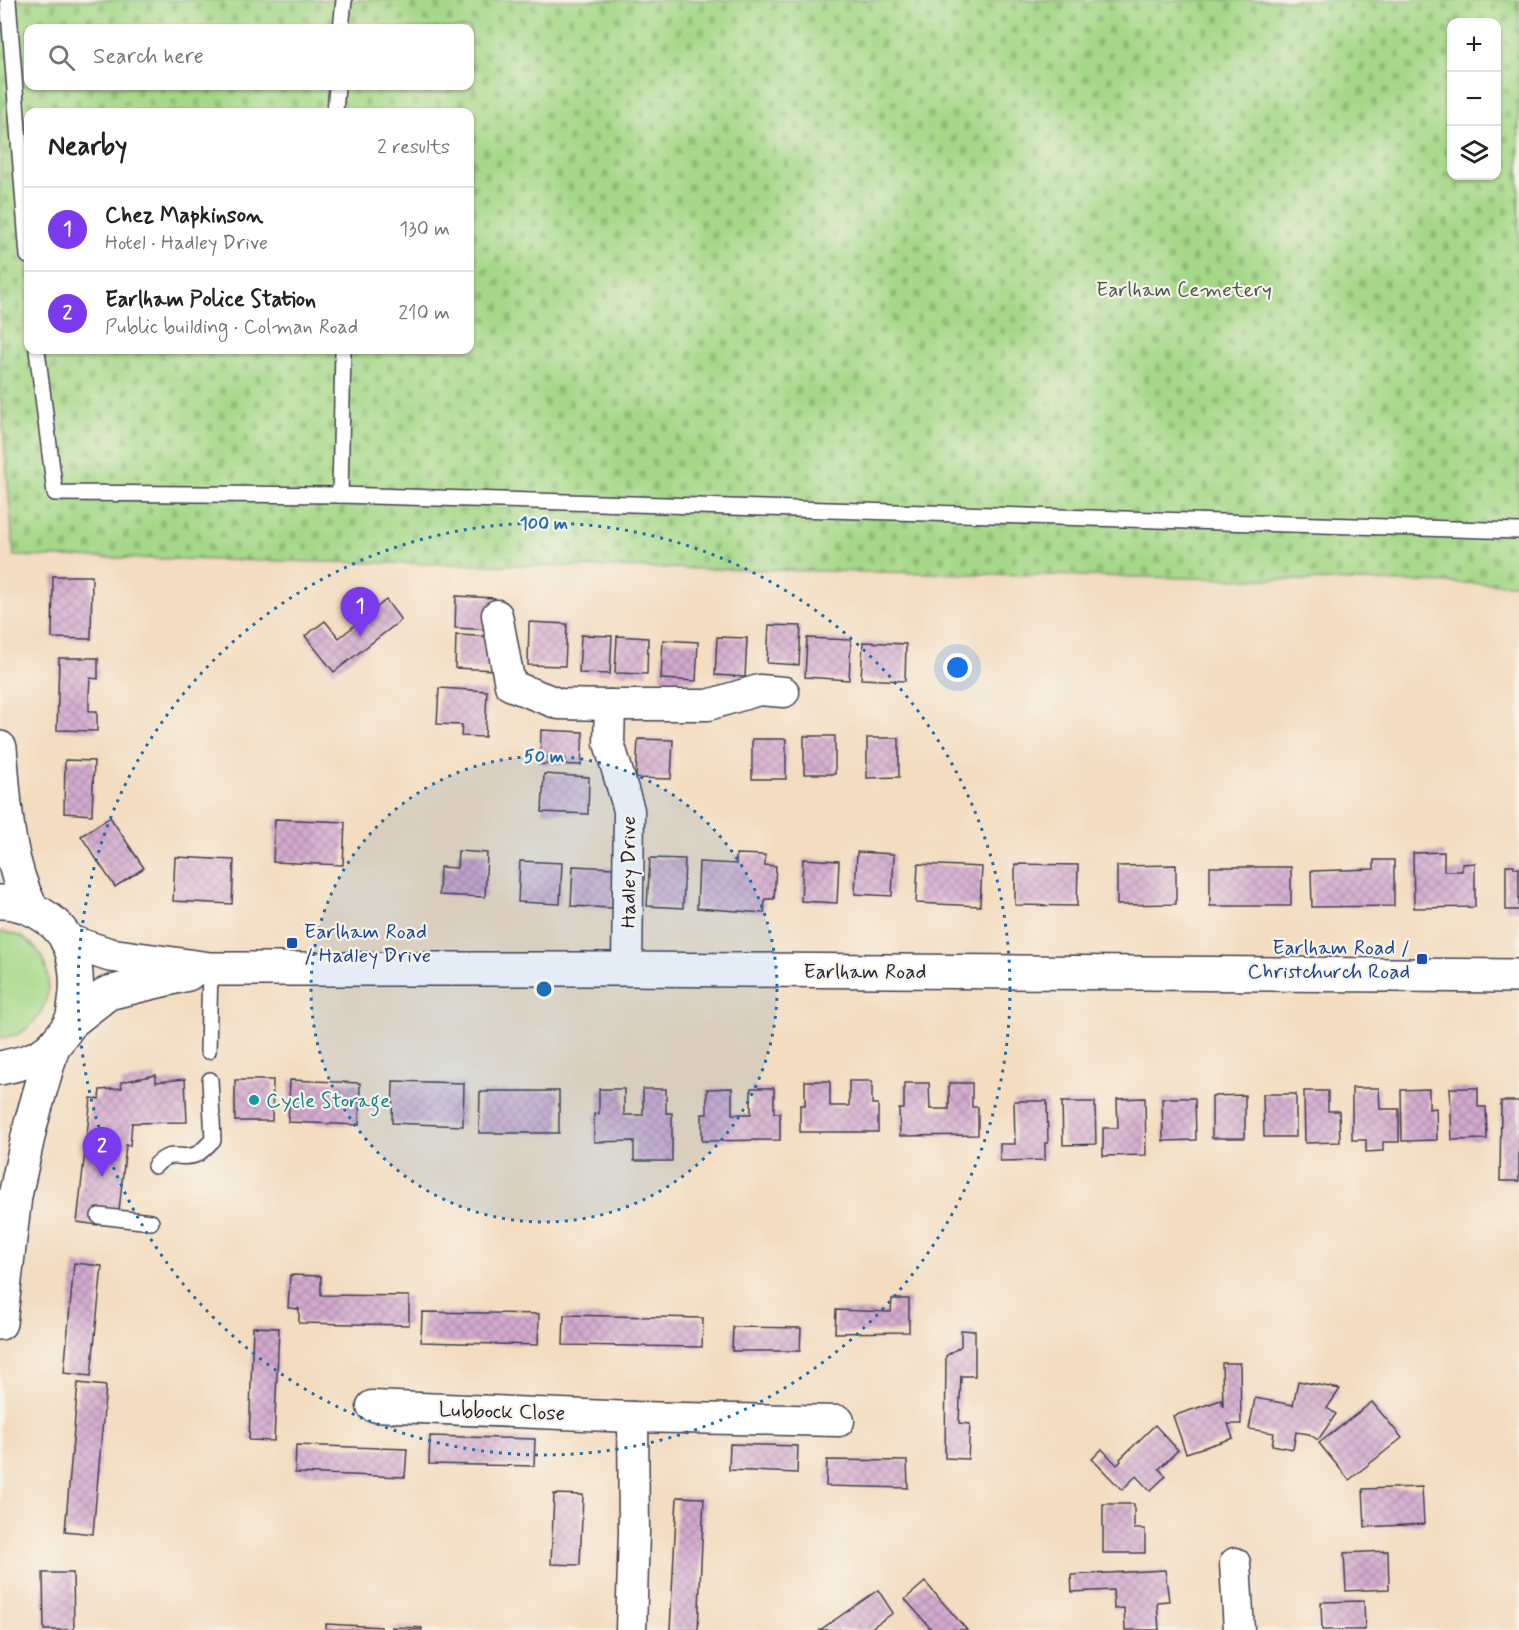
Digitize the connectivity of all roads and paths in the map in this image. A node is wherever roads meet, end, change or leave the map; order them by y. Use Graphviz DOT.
graph roads {
  1 [pos="8,0"];
  2 [pos="344,0"];
  3 [pos="341,24"];
  4 [pos="337,90"];
  5 [pos="334,108"];
  6 [pos="24,205"];
  7 [pos="38,354"];
  8 [pos="343,354"];
  9 [pos="340,495"];
  10 [pos="1519,531"];
  11 [pos="497,615"];
  12 [pos="783,692"];
  13 [pos="610,705"];
  14 [pos="0,748"];
  15 [pos="15,905"];
  16 [pos="68,941"];
  17 [pos="210,969"];
  18 [pos="627,969"];
  19 [pos="1519,976"];
  20 [pos="62,1034"];
  21 [pos="208,1051"];
  22 [pos="0,1068"];
  23 [pos="210,1080"];
  24 [pos="155,1166"];
  25 [pos="99,1216"];
  26 [pos="151,1222"];
  27 [pos="0,1312"];
  28 [pos="0,1322"];
  29 [pos="372,1406"];
  30 [pos="633,1417"];
  31 [pos="839,1421"];
  32 [pos="1235,1563"];
  33 [pos="631,1630"];
  34 [pos="1239,1630"];
  1 -- 6 [label="lane"];
  2 -- 3 [label="lane"];
  4 -- 5 [label="lane"];
  7 -- 9 [label="lane"];
  8 -- 9 [label="lane"];
  9 -- 10 [label="lane"];
  11 -- 13 [label="street"];
  12 -- 13 [label="street"];
  13 -- 18 [label="street, Hadley Drive"];
  14 -- 15 [label="main road"];
  15 -- 16 [label="main road"];
  16 -- 17 [label="main road, Earlham Road"];
  16 -- 20 [label="main road"];
  17 -- 18 [label="main road, Earlham Road"];
  17 -- 20 [label="main road, Earlham Road"];
  17 -- 21 [label="lane"];
  18 -- 19 [label="main road, Earlham Road"];
  20 -- 22 [label="main road, Earlham Road"];
  20 -- 28 [label="main road"];
  23 -- 24 [label="lane"];
  25 -- 26 [label="lane"];
  27 -- 28 [label="main road"];
  29 -- 30 [label="street, Lubbock Close"];
  30 -- 31 [label="street, Lubbock Close"];
  30 -- 33 [label="street"];
  32 -- 34 [label="street"];
}
